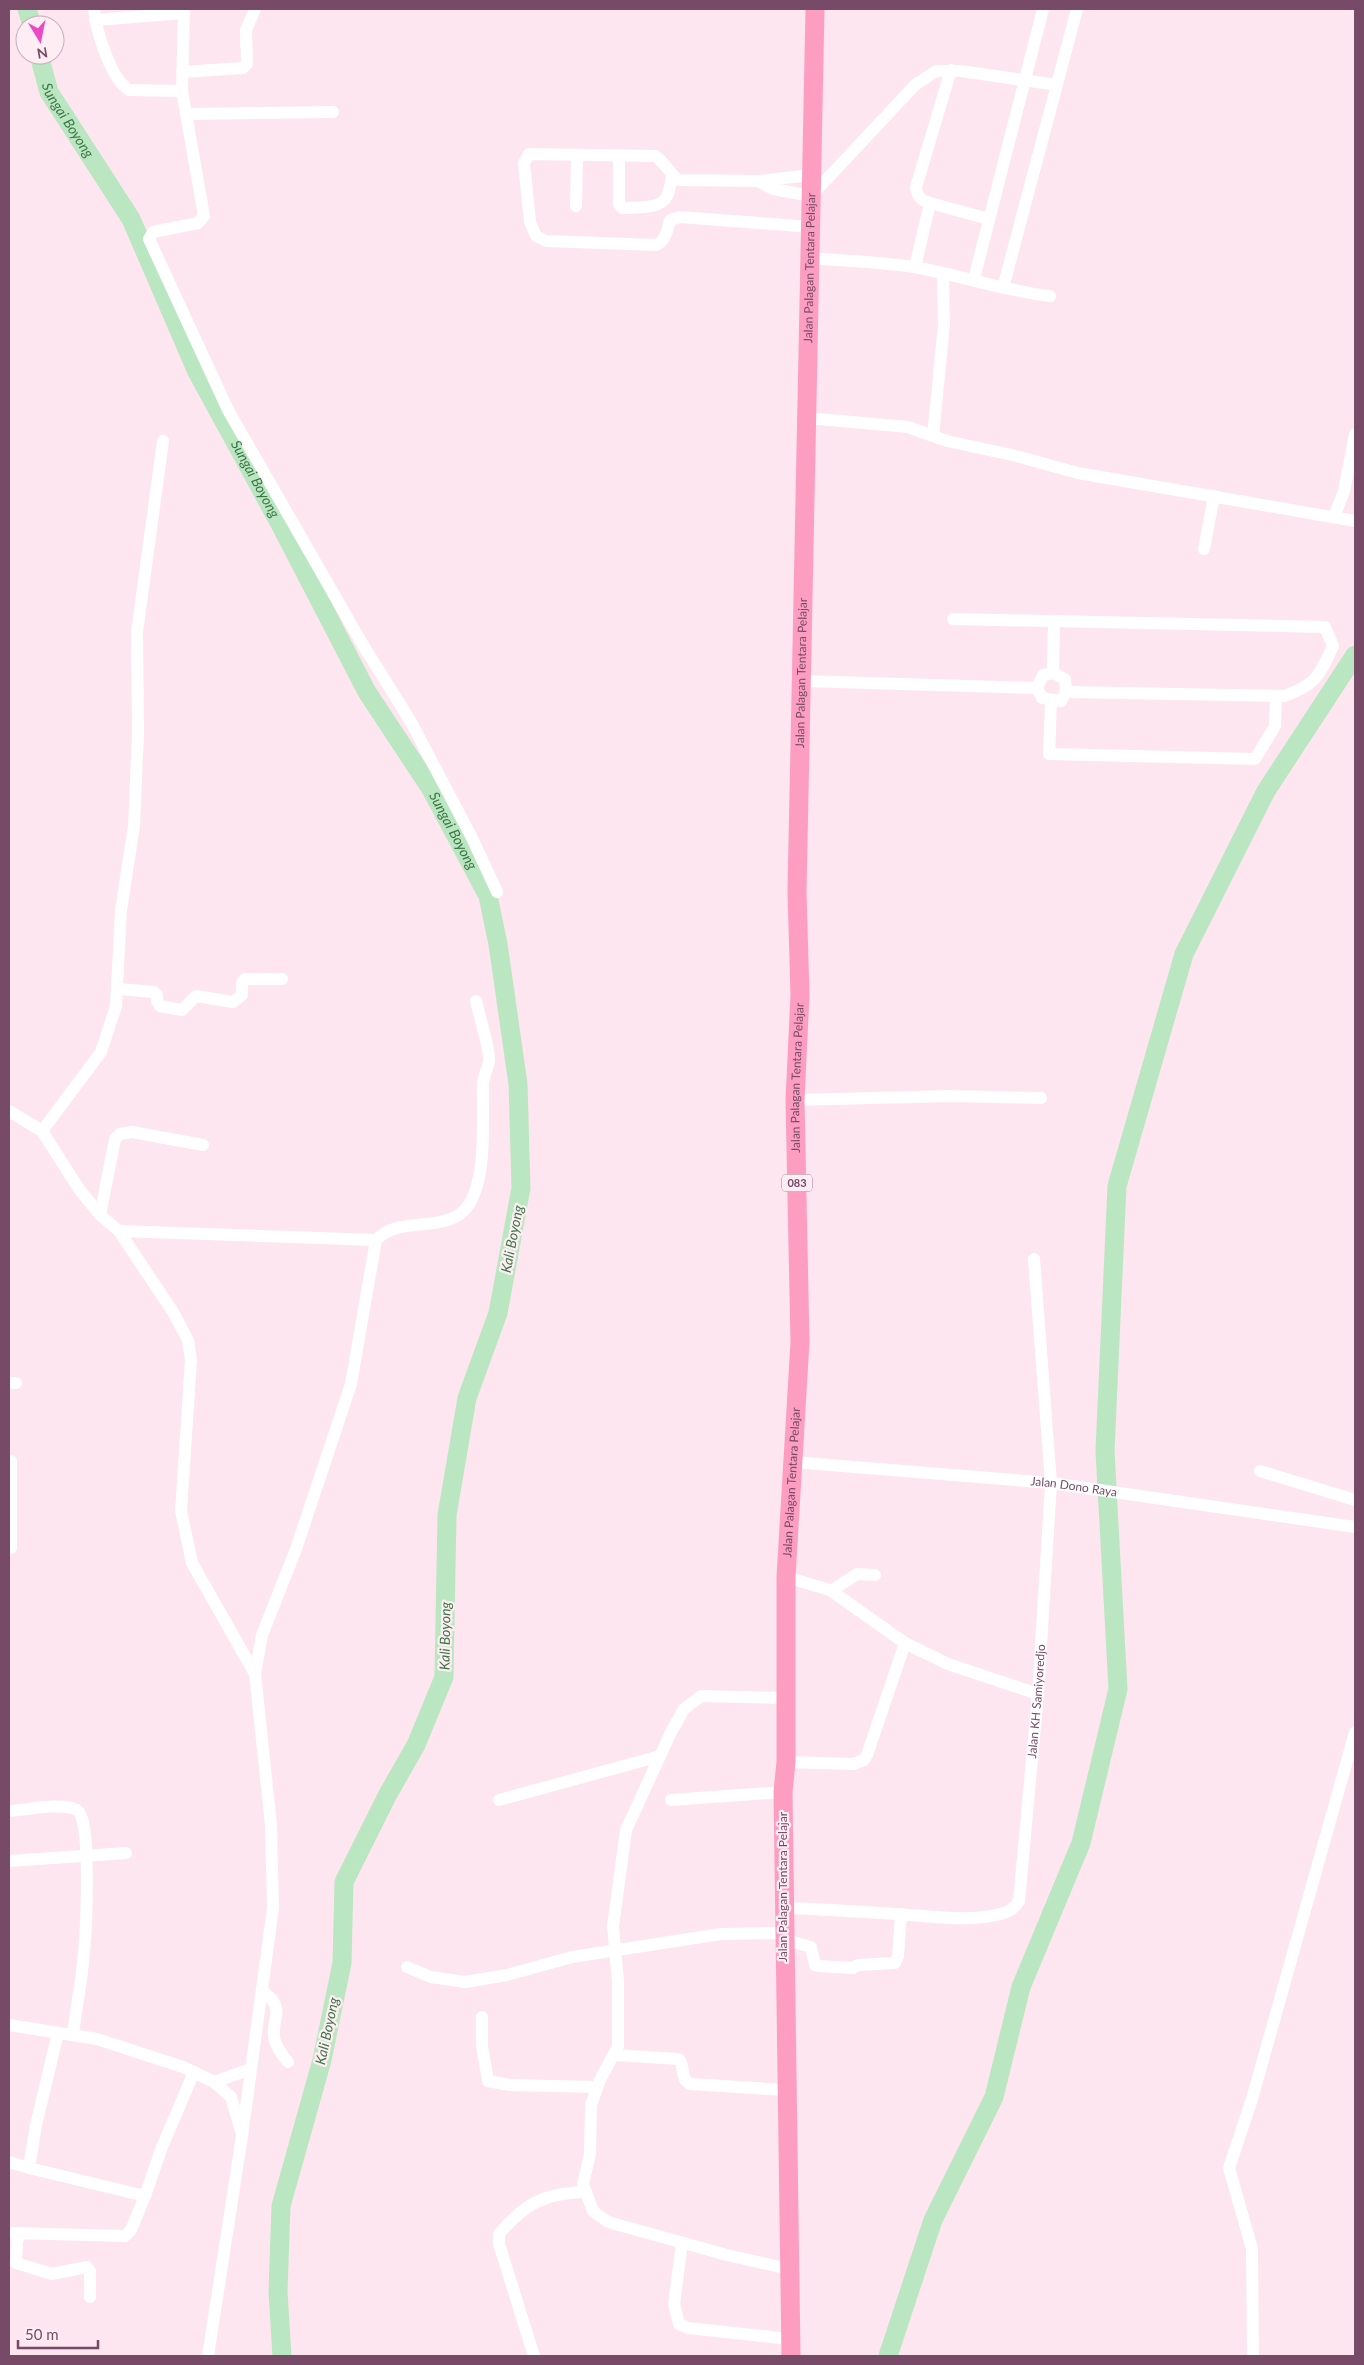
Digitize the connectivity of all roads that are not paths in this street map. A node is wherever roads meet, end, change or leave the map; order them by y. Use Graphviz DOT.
graph roads {
  1 [pos="255,9"];
  2 [pos="815,9"];
  3 [pos="1043,9"];
  4 [pos="1077,9"];
  5 [pos="184,11"];
  6 [pos="95,15"];
  7 [pos="951,70"];
  8 [pos="182,72"];
  9 [pos="1025,78"];
  10 [pos="1057,84"];
  11 [pos="182,91"];
  12 [pos="333,112"];
  13 [pos="186,114"];
  14 [pos="618,155"];
  15 [pos="578,156"];
  16 [pos="812,175"];
  17 [pos="672,176"];
  18 [pos="758,181"];
  19 [pos="811,196"];
  20 [pos="930,203"];
  21 [pos="576,206"];
  22 [pos="989,219"];
  23 [pos="812,228"];
  24 [pos="810,258"];
  25 [pos="915,268"];
  26 [pos="943,274"];
  27 [pos="974,279"];
  28 [pos="1003,288"];
  29 [pos="1050,296"];
  30 [pos="807,418"];
  31 [pos="1355,434"];
  32 [pos="932,436"];
  33 [pos="163,441"];
  34 [pos="1214,496"];
  35 [pos="1334,517"];
  36 [pos="1355,521"];
  37 [pos="1204,549"];
  38 [pos="953,619"];
  39 [pos="1054,621"];
  40 [pos="1053,673"];
  41 [pos="802,681"];
  42 [pos="1037,688"];
  43 [pos="1066,692"];
  44 [pos="1276,696"];
  45 [pos="1051,700"];
  46 [pos="497,892"];
  47 [pos="282,979"];
  48 [pos="117,989"];
  49 [pos="476,1001"];
  50 [pos="1041,1098"];
  51 [pos="795,1100"];
  52 [pos="9,1111"];
  53 [pos="42,1131"];
  54 [pos="203,1145"];
  55 [pos="100,1215"];
  56 [pos="119,1231"];
  57 [pos="376,1240"];
  58 [pos="1034,1259"];
  59 [pos="9,1461"];
  60 [pos="793,1462"];
  61 [pos="1260,1471"];
  62 [pos="1052,1483"];
  63 [pos="1355,1500"];
  64 [pos="1355,1527"];
  65 [pos="11,1548"];
  66 [pos="875,1575"];
  67 [pos="786,1578"];
  68 [pos="831,1591"];
  69 [pos="905,1643"];
  70 [pos="254,1674"];
  71 [pos="1038,1694"];
  72 [pos="787,1698"];
  73 [pos="1355,1732"];
  74 [pos="660,1756"];
  75 [pos="786,1762"];
  76 [pos="1350,1770"];
  77 [pos="783,1792"];
  78 [pos="499,1800"];
  79 [pos="671,1800"];
  80 [pos="9,1811"];
  81 [pos="126,1853"];
  82 [pos="87,1856"];
  83 [pos="9,1861"];
  84 [pos="783,1908"];
  85 [pos="901,1914"];
  86 [pos="783,1936"];
  87 [pos="614,1950"];
  88 [pos="407,1967"];
  89 [pos="262,1991"];
  90 [pos="482,2017"];
  91 [pos="9,2026"];
  92 [pos="58,2032"];
  93 [pos="73,2035"];
  94 [pos="615,2055"];
  95 [pos="288,2062"];
  96 [pos="252,2069"];
  97 [pos="194,2072"];
  98 [pos="214,2082"];
  99 [pos="597,2087"];
  100 [pos="786,2090"];
  101 [pos="242,2136"];
  102 [pos="9,2162"];
  103 [pos="29,2168"];
  104 [pos="586,2192"];
  105 [pos="145,2196"];
  106 [pos="15,2233"];
  107 [pos="682,2243"];
  108 [pos="789,2269"];
  109 [pos="90,2297"];
  110 [pos="790,2348"];
  111 [pos="208,2356"];
  112 [pos="534,2356"];
  113 [pos="1254,2356"];
  1 -- 8 [label="street"];
  2 -- 16 [label="main road, Jalan Palagan Tentara Pelajar / 083"];
  3 -- 9 [label="street"];
  4 -- 10 [label="street"];
  5 -- 6 [label="street"];
  5 -- 8 [label="street"];
  6 -- 11 [label="street"];
  7 -- 9 [label="street"];
  7 -- 19 [label="street"];
  7 -- 20 [label="street"];
  8 -- 11 [label="street"];
  9 -- 10 [label="street"];
  9 -- 22 [label="street"];
  10 -- 28 [label="street"];
  11 -- 13 [label="street"];
  12 -- 13 [label="street"];
  13 -- 46 [label="street"];
  14 -- 15 [label="street"];
  14 -- 17 [label="street"];
  14 -- 17 [label="street"];
  15 -- 21 [label="street"];
  15 -- 23 [label="street"];
  16 -- 18 [label="street"];
  16 -- 19 [label="main road, Jalan Palagan Tentara Pelajar / 083"];
  17 -- 18 [label="street"];
  18 -- 19 [label="street"];
  19 -- 23 [label="main road, Jalan Palagan Tentara Pelajar / 083"];
  20 -- 22 [label="street"];
  20 -- 25 [label="street"];
  22 -- 27 [label="street"];
  23 -- 24 [label="main road, Jalan Palagan Tentara Pelajar / 083"];
  24 -- 25 [label="street"];
  24 -- 30 [label="main road, Jalan Palagan Tentara Pelajar / 083"];
  25 -- 26 [label="street"];
  26 -- 27 [label="street"];
  26 -- 32 [label="street"];
  27 -- 28 [label="street"];
  28 -- 29 [label="street"];
  30 -- 32 [label="street"];
  30 -- 41 [label="main road, Jalan Palagan Tentara Pelajar / 083"];
  31 -- 35 [label="street"];
  32 -- 34 [label="street"];
  33 -- 48 [label="street"];
  34 -- 35 [label="street"];
  34 -- 37 [label="street"];
  35 -- 36 [label="street"];
  38 -- 39 [label="street"];
  39 -- 40 [label="street"];
  39 -- 44 [label="street"];
  40 -- 42 [label="street"];
  40 -- 43 [label="street"];
  41 -- 42 [label="street"];
  41 -- 51 [label="main road, Jalan Palagan Tentara Pelajar / 083"];
  42 -- 45 [label="street"];
  43 -- 44 [label="street"];
  43 -- 45 [label="street"];
  44 -- 45 [label="street"];
  47 -- 48 [label="street"];
  48 -- 53 [label="street"];
  49 -- 57 [label="street"];
  50 -- 51 [label="street"];
  51 -- 60 [label="main road, Jalan Palagan Tentara Pelajar / 083"];
  52 -- 53 [label="street"];
  53 -- 55 [label="street"];
  54 -- 55 [label="street"];
  55 -- 56 [label="street"];
  56 -- 57 [label="street"];
  56 -- 70 [label="street"];
  57 -- 70 [label="street"];
  58 -- 62 [label="street, Jalan KH Samiyoredjo"];
  59 -- 65 [label="street"];
  60 -- 62 [label="street, Jalan Dono Raya"];
  60 -- 67 [label="main road, Jalan Palagan Tentara Pelajar / 083"];
  61 -- 63 [label="street"];
  62 -- 64 [label="street, Jalan Dono Raya"];
  62 -- 71 [label="street, Jalan KH Samiyoredjo"];
  66 -- 68 [label="street"];
  67 -- 68 [label="street"];
  67 -- 72 [label="main road, Jalan Palagan Tentara Pelajar / 083"];
  68 -- 69 [label="street"];
  69 -- 71 [label="street"];
  69 -- 75 [label="street"];
  70 -- 89 [label="street"];
  71 -- 85 [label="street, Jalan KH Samiyoredjo"];
  72 -- 74 [label="street"];
  72 -- 75 [label="main road, Jalan Palagan Tentara Pelajar / 083"];
  73 -- 76 [label="street"];
  74 -- 78 [label="street"];
  74 -- 87 [label="street"];
  75 -- 77 [label="main road, Jalan Palagan Tentara Pelajar / 083"];
  76 -- 113 [label="street"];
  77 -- 79 [label="street"];
  77 -- 84 [label="main road, Jalan Palagan Tentara Pelajar / 083"];
  80 -- 82 [label="street"];
  81 -- 82 [label="street"];
  82 -- 83 [label="street"];
  82 -- 93 [label="street"];
  84 -- 85 [label="street, Jalan KH Samiyoredjo"];
  84 -- 86 [label="main road, Jalan Palagan Tentara Pelajar / 083"];
  85 -- 86 [label="street"];
  86 -- 87 [label="street"];
  86 -- 100 [label="main road, Jalan Palagan Tentara Pelajar / 083"];
  87 -- 88 [label="street"];
  87 -- 94 [label="street"];
  89 -- 95 [label="street"];
  89 -- 96 [label="street"];
  90 -- 99 [label="street"];
  91 -- 92 [label="street"];
  92 -- 93 [label="street"];
  92 -- 103 [label="street"];
  93 -- 97 [label="street"];
  94 -- 99 [label="street"];
  94 -- 100 [label="street"];
  96 -- 98 [label="street"];
  96 -- 101 [label="street"];
  97 -- 98 [label="street"];
  97 -- 105 [label="street"];
  98 -- 101 [label="street"];
  99 -- 104 [label="street"];
  100 -- 108 [label="main road, Jalan Palagan Tentara Pelajar / 083"];
  101 -- 111 [label="street"];
  102 -- 103 [label="street"];
  103 -- 105 [label="street"];
  104 -- 107 [label="street"];
  104 -- 112 [label="street"];
  105 -- 106 [label="street"];
  106 -- 109 [label="street"];
  107 -- 108 [label="street"];
  107 -- 110 [label="street"];
  108 -- 110 [label="main road, Jalan Palagan Tentara Pelajar / 083"];
}
